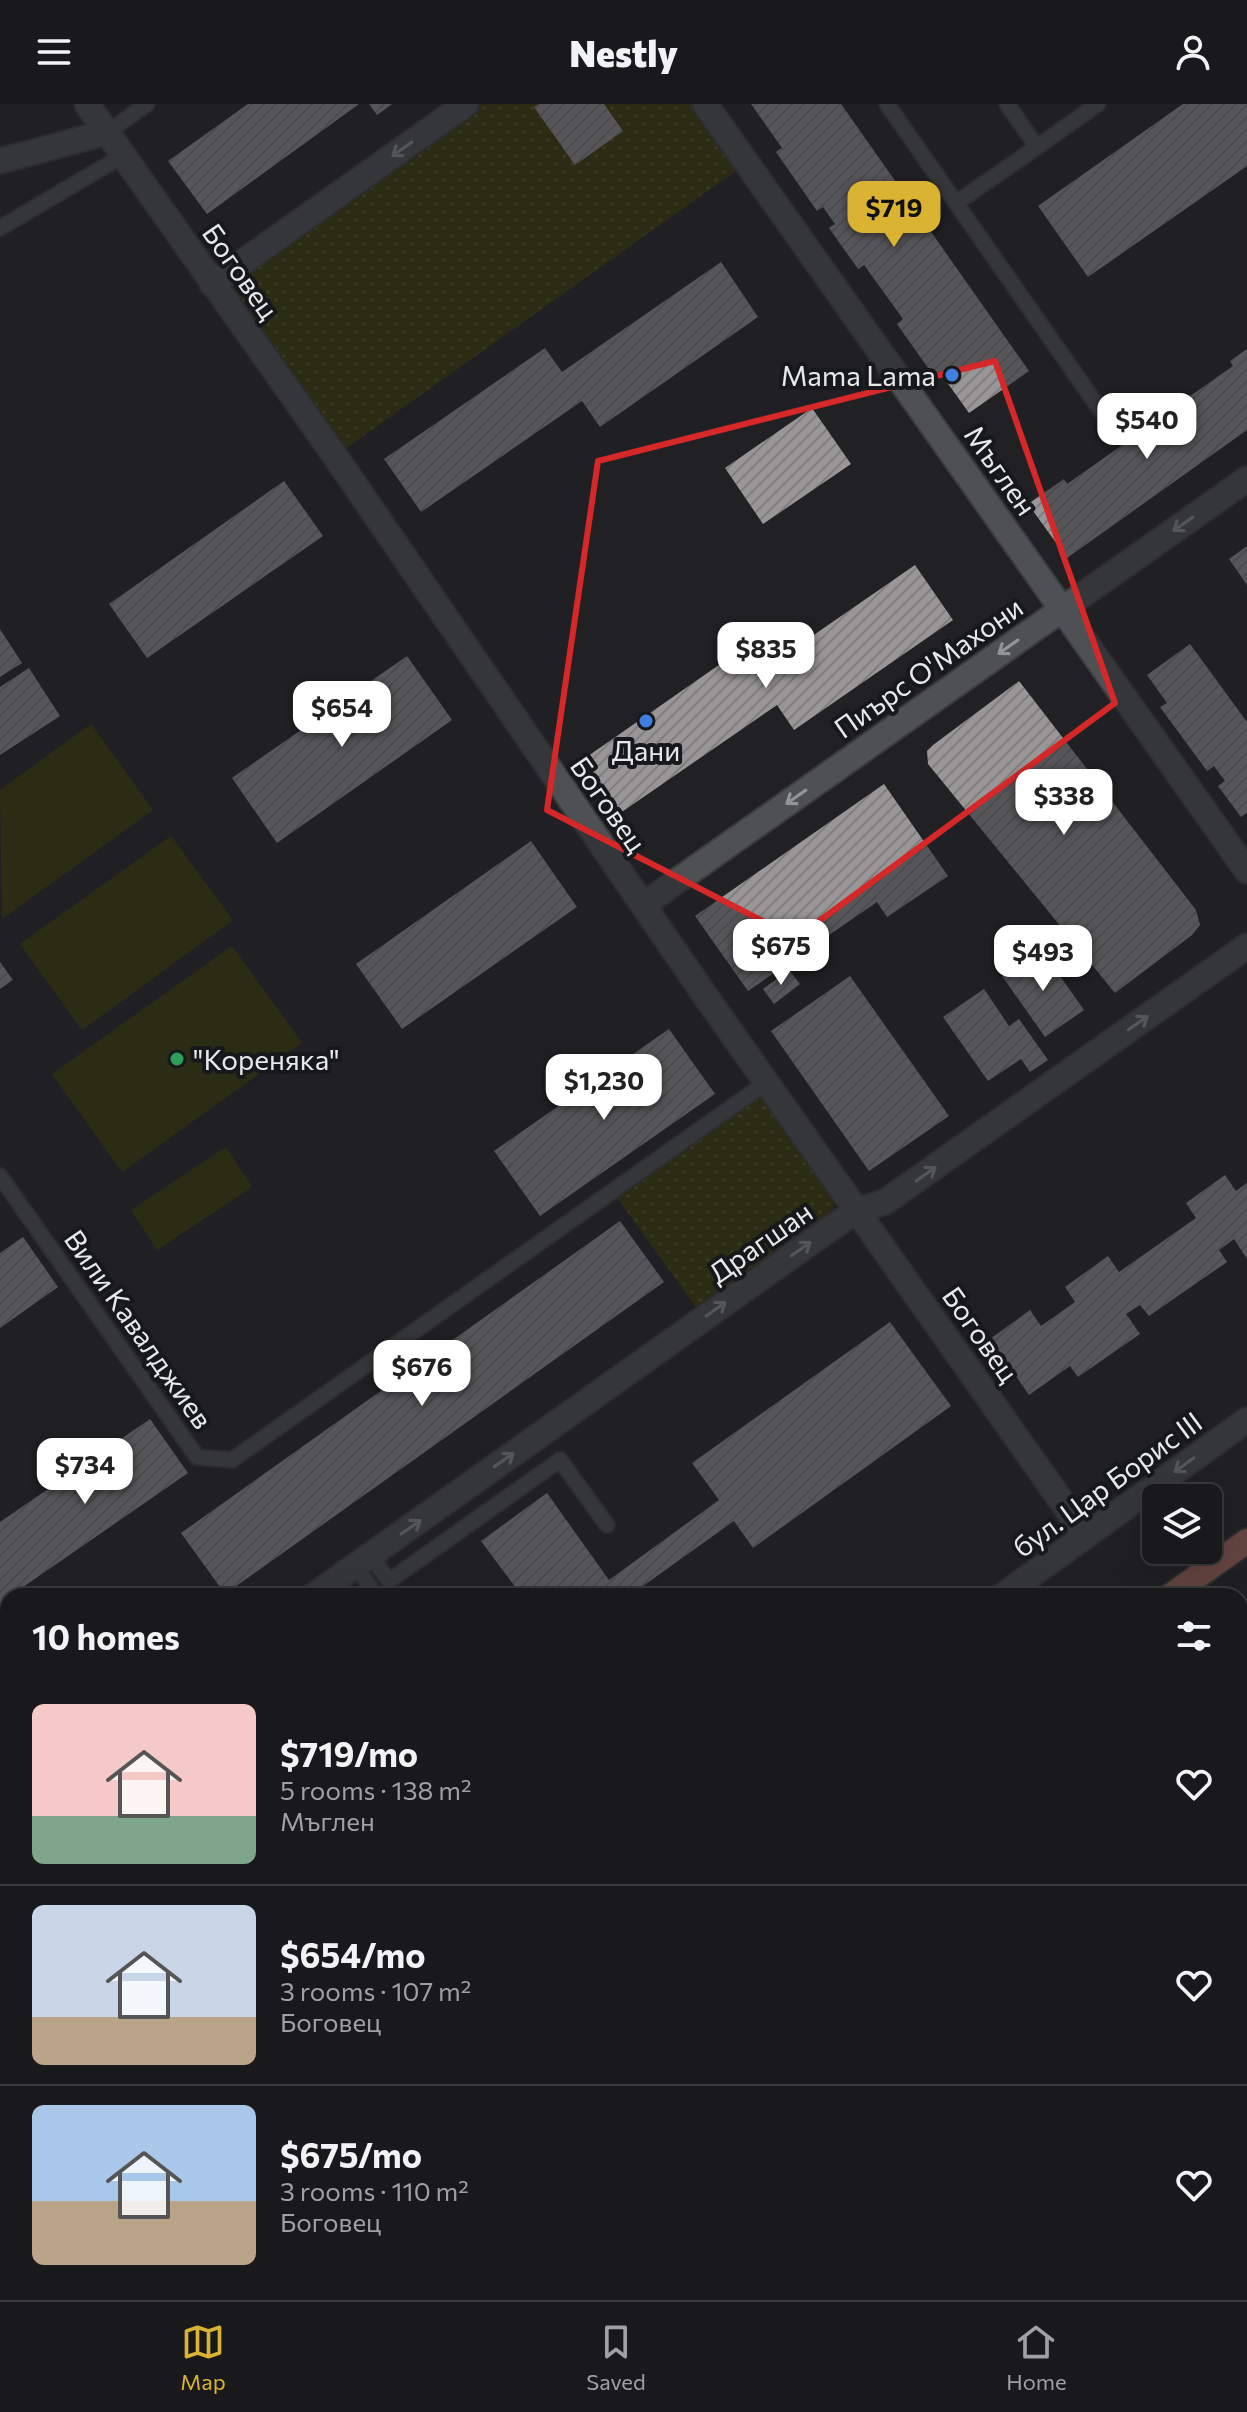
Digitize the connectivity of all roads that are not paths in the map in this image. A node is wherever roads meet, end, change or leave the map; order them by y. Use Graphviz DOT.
graph roads {
  1 [pos="87,104"];
  2 [pos="147,104"];
  3 [pos="466,104"];
  4 [pos="705,104"];
  5 [pos="887,104"];
  6 [pos="1007,104"];
  7 [pos="1098,104"];
  8 [pos="108,132"];
  9 [pos="1037,147"];
  10 [pos="124,155"];
  11 [pos="0,161"];
  12 [pos="956,203"];
  13 [pos="0,228"];
  14 [pos="212,284"];
  15 [pos="1101,411"];
  16 [pos="1247,479"];
  17 [pos="1063,609"];
  18 [pos="1247,871"];
  19 [pos="643,905"];
  20 [pos="1247,946"];
  21 [pos="767,1082"];
  22 [pos="0,1176"];
  23 [pos="858,1210"];
  24 [pos="1247,1420"];
  25 [pos="607,1525"];
  26 [pos="1086,1536"];
  27 [pos="1247,1541"];
  28 [pos="363,1561"];
  29 [pos="324,1588"];
  30 [pos="374,1588"];
  31 [pos="1013,1588"];
  32 [pos="1181,1588"];
  1 -- 8 [label="street, Боговец"];
  2 -- 8 [label="lane"];
  3 -- 14 [label="street, one-way"];
  4 -- 17 [label="street, Мъглен"];
  5 -- 12 [label="lane"];
  6 -- 9 [label="lane"];
  7 -- 9 [label="lane"];
  8 -- 10 [label="street, Боговец"];
  8 -- 11 [label="street"];
  9 -- 12 [label="lane"];
  10 -- 13 [label="lane"];
  10 -- 14 [label="street, Боговец"];
  12 -- 15 [label="lane"];
  14 -- 19 [label="street, Боговец"];
  16 -- 17 [label="street, Пиърс О'Махони, one-way"];
  17 -- 18 [label="street, Мъглен"];
  17 -- 19 [label="street, Пиърс О'Махони, one-way"];
  19 -- 21 [label="street, Боговец"];
  23 -- 20 [label="street, Драгшан, one-way"];
  21 -- 22 [label="lane, Вили Кавалджиев"];
  21 -- 23 [label="street, Боговец"];
  23 -- 26 [label="street, Боговец"];
  28 -- 23 [label="street, Драгшан, one-way"];
  24 -- 26 [label="street, бул. Цар Борис III, one-way"];
  25 -- 28 [label="lane"];
  26 -- 31 [label="street, бул. Цар Борис III"];
  27 -- 32 [label="main road"];
  28 -- 29 [label="street, Драгшан"];
  28 -- 30 [label="lane"];
}
